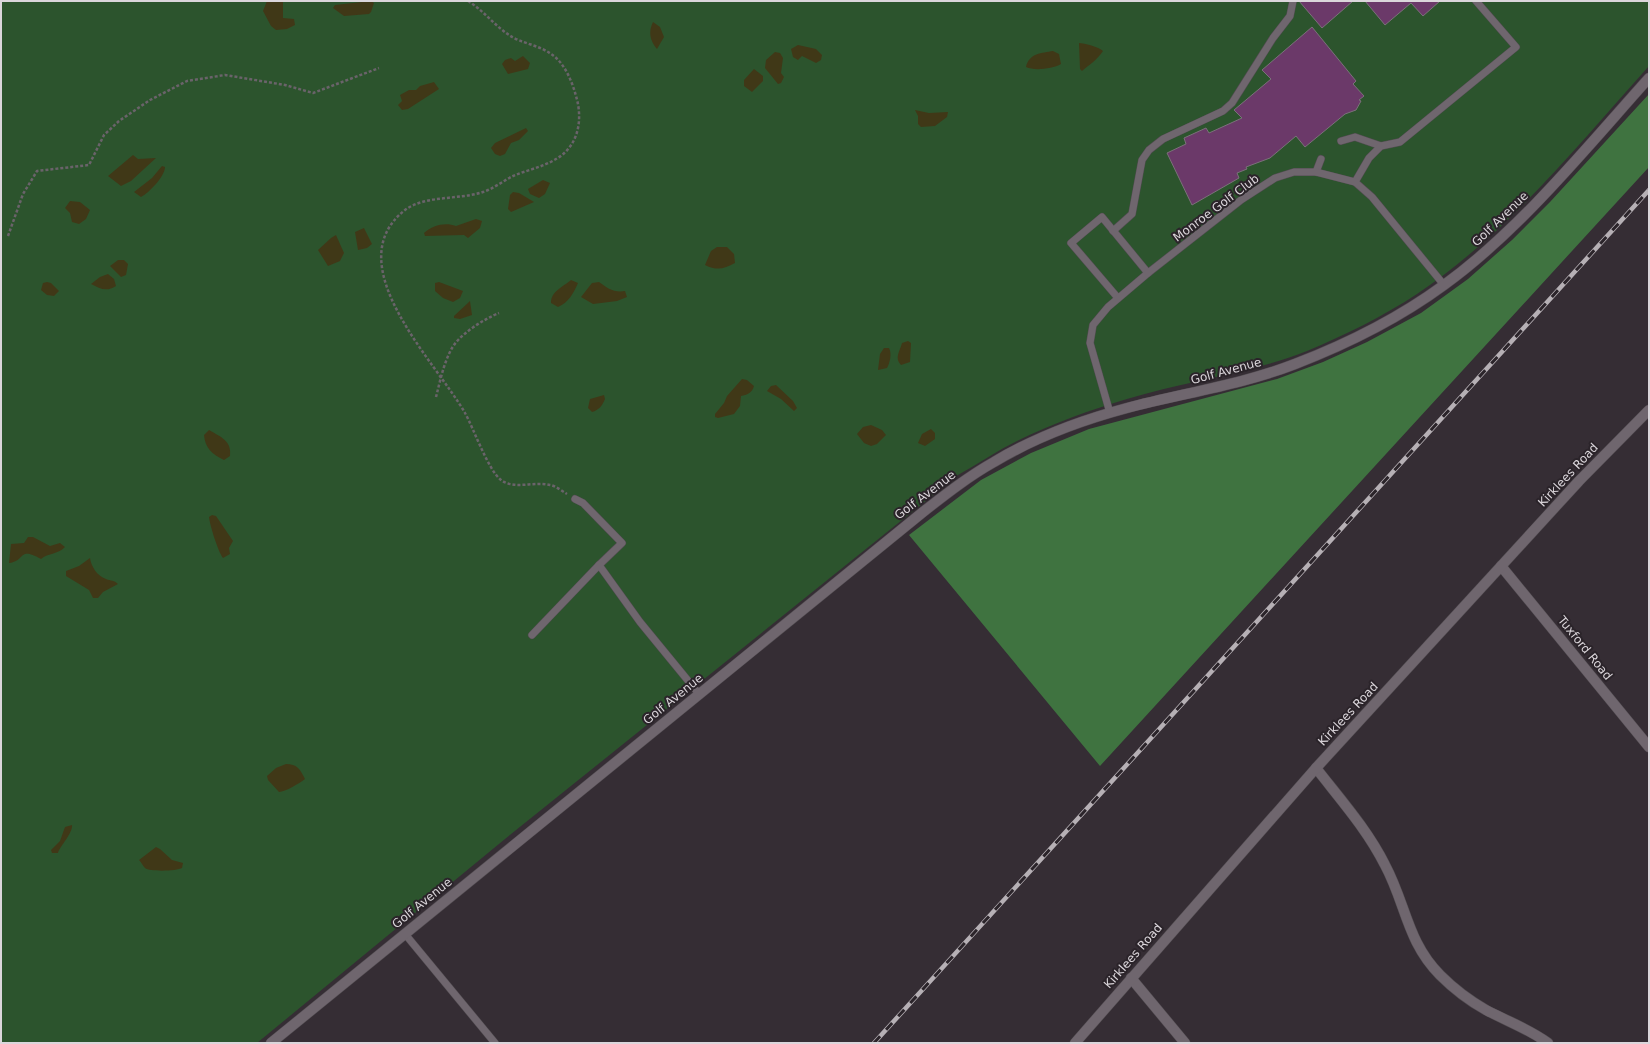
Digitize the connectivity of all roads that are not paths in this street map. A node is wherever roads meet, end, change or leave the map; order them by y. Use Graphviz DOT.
graph roads {
  1 [pos="1293,1"];
  2 [pos="1476,1"];
  3 [pos="1649,78"];
  4 [pos="1341,141"];
  5 [pos="1381,146"];
  6 [pos="1321,159"];
  7 [pos="1316,172"];
  8 [pos="1355,182"];
  9 [pos="1113,231"];
  10 [pos="1148,273"];
  11 [pos="1444,285"];
  12 [pos="1118,298"];
  13 [pos="1649,410"];
  14 [pos="1110,413"];
  15 [pos="575,499"];
  16 [pos="599,565"];
  17 [pos="1501,566"];
  18 [pos="532,634"];
  19 [pos="699,694"];
  20 [pos="1649,747"];
  21 [pos="1316,768"];
  22 [pos="405,934"];
  23 [pos="1131,978"];
  24 [pos="271,1043"];
  25 [pos="495,1043"];
  26 [pos="1075,1043"];
  27 [pos="1185,1043"];
  28 [pos="1548,1043"];
  1 -- 9 [label="lane"];
  2 -- 5 [label="lane"];
  3 -- 11 [label="street, Golf Avenue"];
  4 -- 5 [label="lane"];
  5 -- 8 [label="lane"];
  6 -- 7 [label="lane"];
  7 -- 8 [label="lane, Monroe Golf Club"];
  7 -- 10 [label="lane, Monroe Golf Club"];
  8 -- 11 [label="lane, Monroe Golf Club"];
  9 -- 10 [label="lane"];
  9 -- 12 [label="lane"];
  10 -- 12 [label="lane, Monroe Golf Club"];
  11 -- 14 [label="street, Golf Avenue"];
  12 -- 14 [label="lane, Monroe Golf Club"];
  13 -- 17 [label="street, Kirklees Road"];
  14 -- 19 [label="street, Golf Avenue"];
  15 -- 16 [label="lane"];
  16 -- 18 [label="lane"];
  16 -- 19 [label="lane"];
  17 -- 20 [label="street, Tuxford Road"];
  17 -- 21 [label="street, Kirklees Road"];
  19 -- 22 [label="street, Golf Avenue"];
  21 -- 23 [label="street, Kirklees Road"];
  21 -- 28 [label="street"];
  22 -- 24 [label="street, Golf Avenue"];
  22 -- 25 [label="lane"];
  23 -- 26 [label="street, Kirklees Road"];
  23 -- 27 [label="street"];
}
